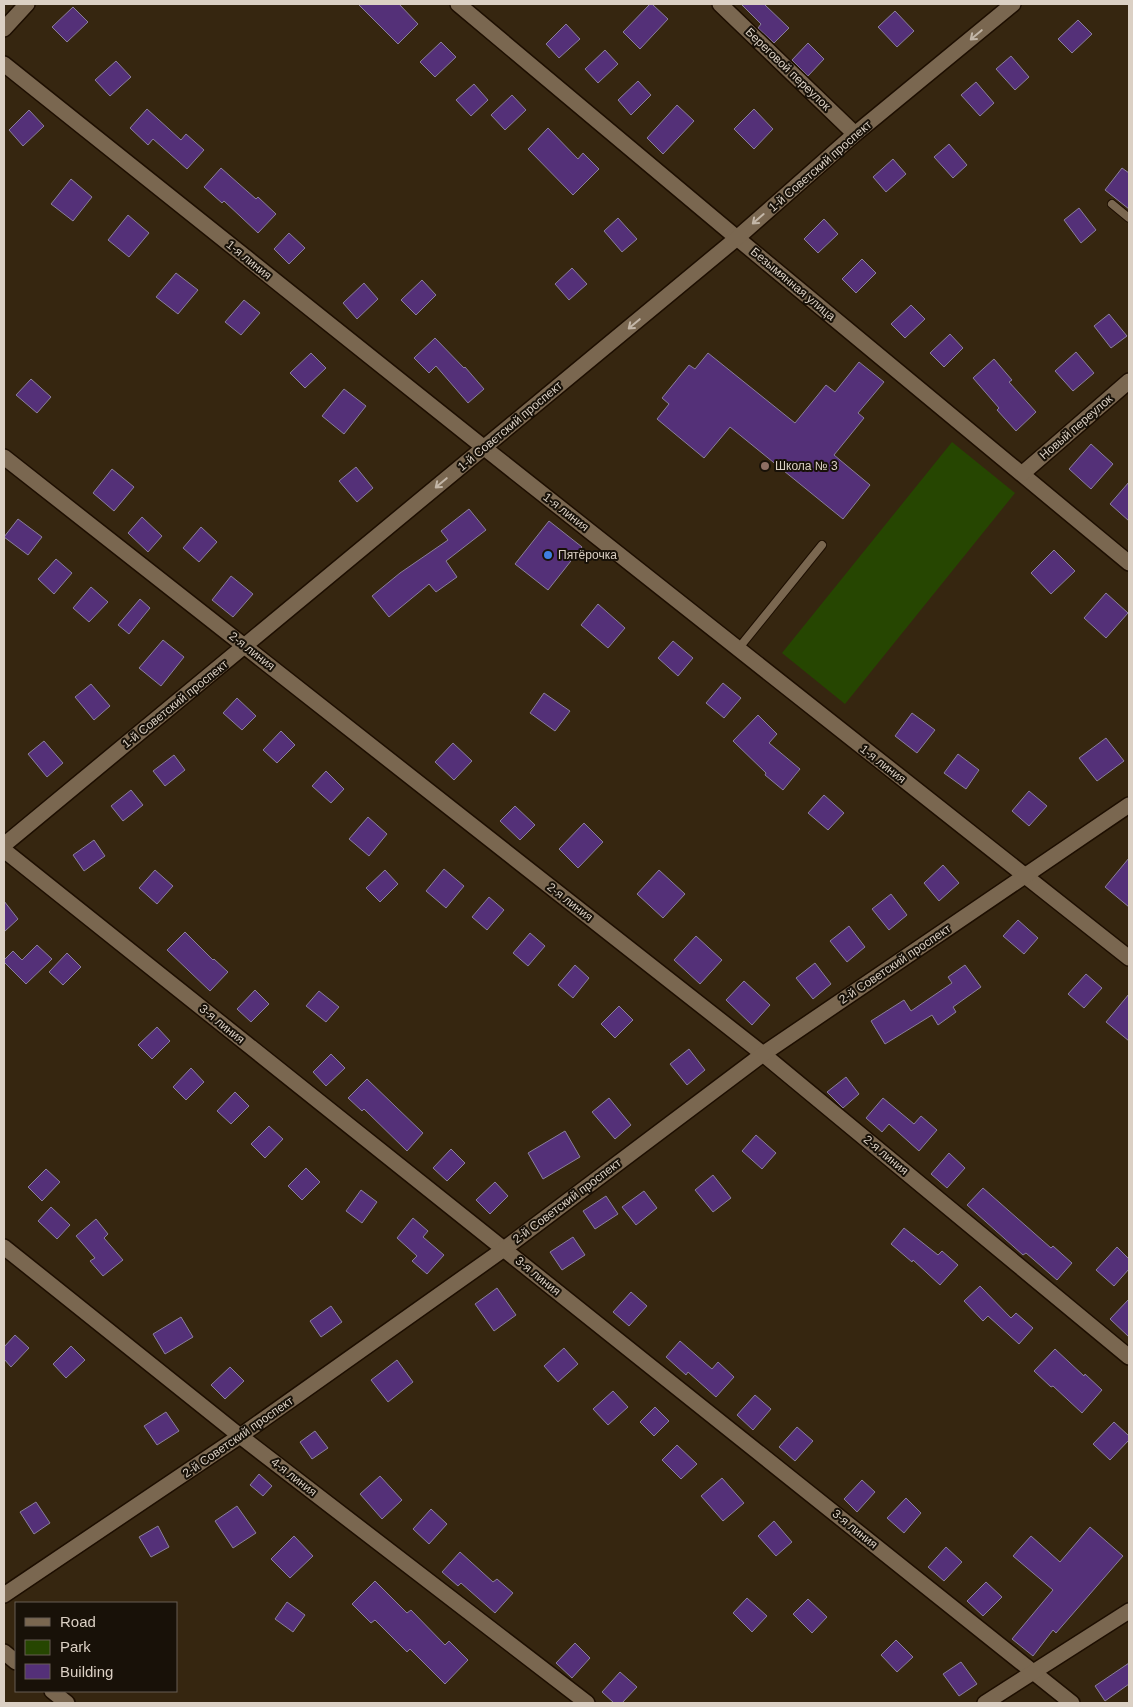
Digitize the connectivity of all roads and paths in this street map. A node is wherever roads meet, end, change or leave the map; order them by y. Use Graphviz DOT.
graph roads {
  1 [pos="27,4"];
  2 [pos="458,4"];
  3 [pos="720,4"];
  4 [pos="1013,4"];
  5 [pos="4,29"];
  6 [pos="4,64"];
  7 [pos="855,134"];
  8 [pos="1112,204"];
  9 [pos="1129,218"];
  10 [pos="737,238"];
  11 [pos="1129,381"];
  12 [pos="484,448"];
  13 [pos="4,457"];
  14 [pos="1022,473"];
  15 [pos="822,545"];
  16 [pos="1129,563"];
  17 [pos="245,646"];
  18 [pos="738,649"];
  19 [pos="1129,805"];
  20 [pos="4,845"];
  21 [pos="4,850"];
  22 [pos="1025,875"];
  23 [pos="1129,958"];
  24 [pos="763,1054"];
  25 [pos="4,1247"];
  26 [pos="504,1249"];
  27 [pos="1129,1356"];
  28 [pos="240,1436"];
  29 [pos="4,1595"];
  30 [pos="1129,1611"];
  31 [pos="4,1652"];
  32 [pos="15,1661"];
  33 [pos="1033,1672"];
  34 [pos="53,1692"];
  35 [pos="67,1703"];
  36 [pos="587,1703"];
  37 [pos="985,1703"];
  38 [pos="1072,1703"];
  1 -- 5 [label="street"];
  2 -- 10 [label="street, Безымянная улица"];
  3 -- 7 [label="street, Береговой переулок"];
  4 -- 7 [label="street, 1-й Советский проспект, one-way"];
  6 -- 12 [label="street, 1-я линия"];
  7 -- 10 [label="street, 1-й Советский проспект, one-way"];
  8 -- 9 [label="lane"];
  10 -- 12 [label="street, 1-й Советский проспект, one-way"];
  10 -- 14 [label="street, Безымянная улица"];
  11 -- 14 [label="street, Новый переулок"];
  12 -- 17 [label="street, 1-й Советский проспект, one-way"];
  12 -- 18 [label="street, 1-я линия"];
  13 -- 17 [label="street, 2-я линия"];
  14 -- 16 [label="street, Безымянная улица"];
  15 -- 18 [label="lane"];
  17 -- 20 [label="street, 1-й Советский проспект"];
  17 -- 24 [label="street, 2-я линия"];
  18 -- 22 [label="street, 1-я линия"];
  19 -- 22 [label="street, 2-й Советский проспект"];
  21 -- 26 [label="street, 3-я линия"];
  22 -- 23 [label="street, 1-я линия"];
  22 -- 24 [label="street, 2-й Советский проспект"];
  24 -- 26 [label="street, 2-й Советский проспект"];
  24 -- 27 [label="street, 2-я линия"];
  25 -- 28 [label="street, 4-я линия"];
  26 -- 28 [label="street, 2-й Советский проспект"];
  26 -- 33 [label="street, 3-я линия"];
  28 -- 29 [label="street, 2-й Советский проспект"];
  28 -- 36 [label="street, 4-я линия"];
  30 -- 33 [label="street"];
  31 -- 32 [label="street"];
  33 -- 37 [label="street"];
  33 -- 38 [label="street, 3-я линия"];
  34 -- 35 [label="street"];
}
